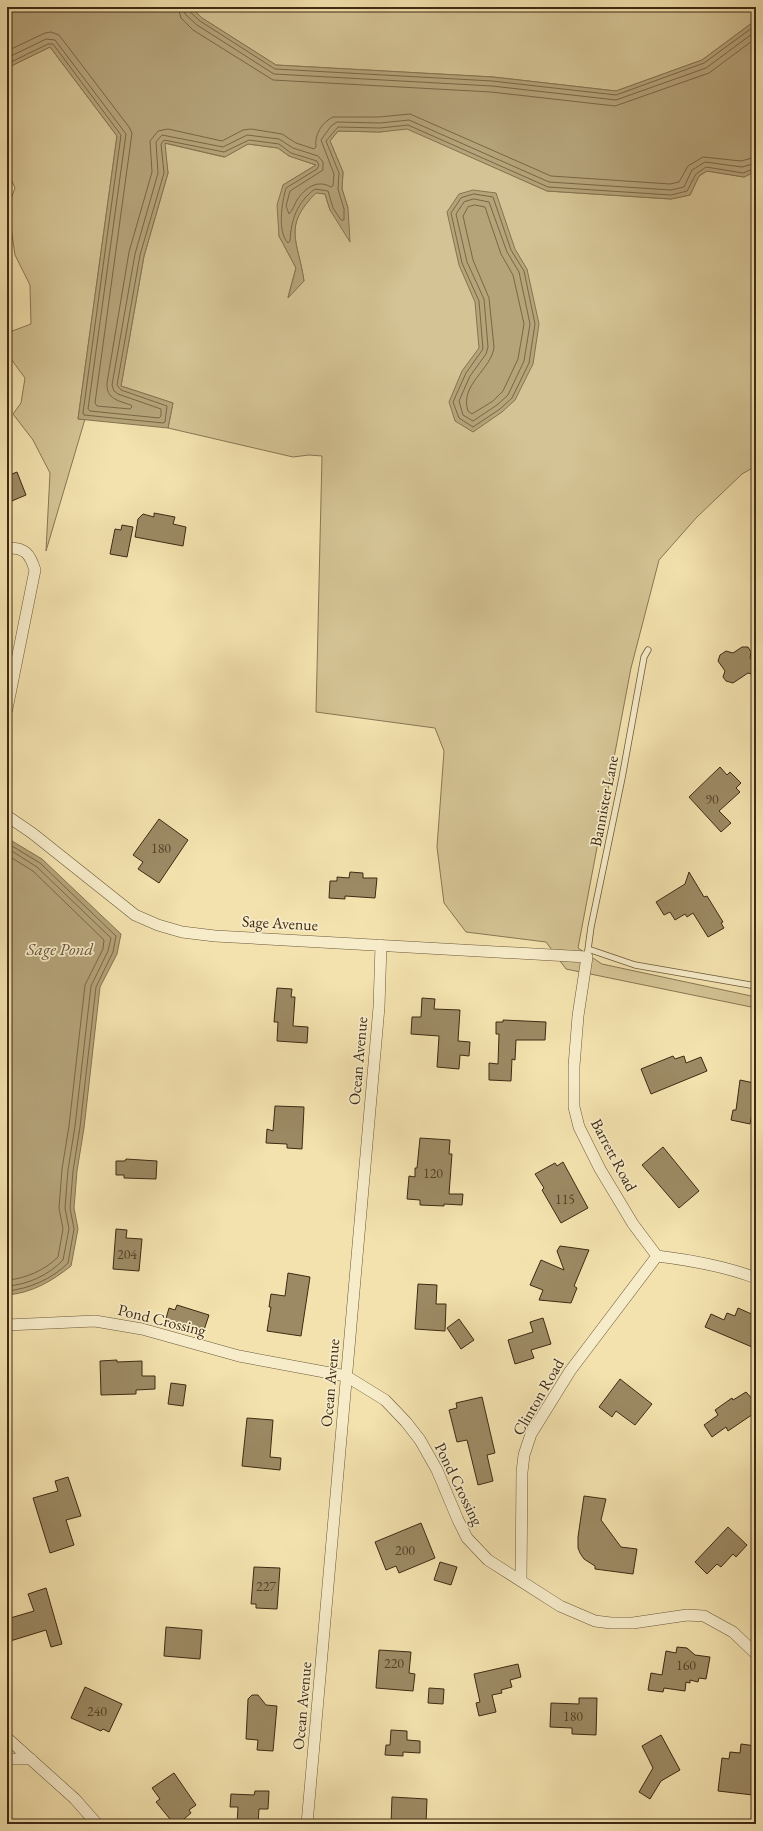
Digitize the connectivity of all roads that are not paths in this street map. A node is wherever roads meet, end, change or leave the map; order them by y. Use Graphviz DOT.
graph roads {
  1 [pos="7,548"];
  2 [pos="648,650"];
  3 [pos="7,709"];
  4 [pos="7,816"];
  5 [pos="381,945"];
  6 [pos="588,953"];
  7 [pos="756,986"];
  8 [pos="657,1256"];
  9 [pos="756,1278"];
  10 [pos="7,1325"];
  11 [pos="346,1376"];
  12 [pos="521,1581"];
  13 [pos="756,1654"];
  14 [pos="7,1738"];
  15 [pos="7,1759"];
  16 [pos="31,1759"];
  17 [pos="97,1824"];
  18 [pos="307,1824"];
  1 -- 3 [label="street"];
  2 -- 6 [label="lane, Bannister Lane"];
  4 -- 5 [label="street, Sage Avenue"];
  5 -- 6 [label="street, Sage Avenue"];
  5 -- 11 [label="street, Ocean Avenue"];
  6 -- 7 [label="lane"];
  6 -- 8 [label="street, Barrett Road"];
  8 -- 9 [label="street"];
  8 -- 12 [label="street, Clinton Road"];
  10 -- 11 [label="street, Pond Crossing"];
  11 -- 12 [label="street, Pond Crossing"];
  11 -- 18 [label="street, Ocean Avenue"];
  12 -- 13 [label="street, Pond Crossing"];
  14 -- 16 [label="street"];
  15 -- 16 [label="street"];
  16 -- 17 [label="street"];
}
